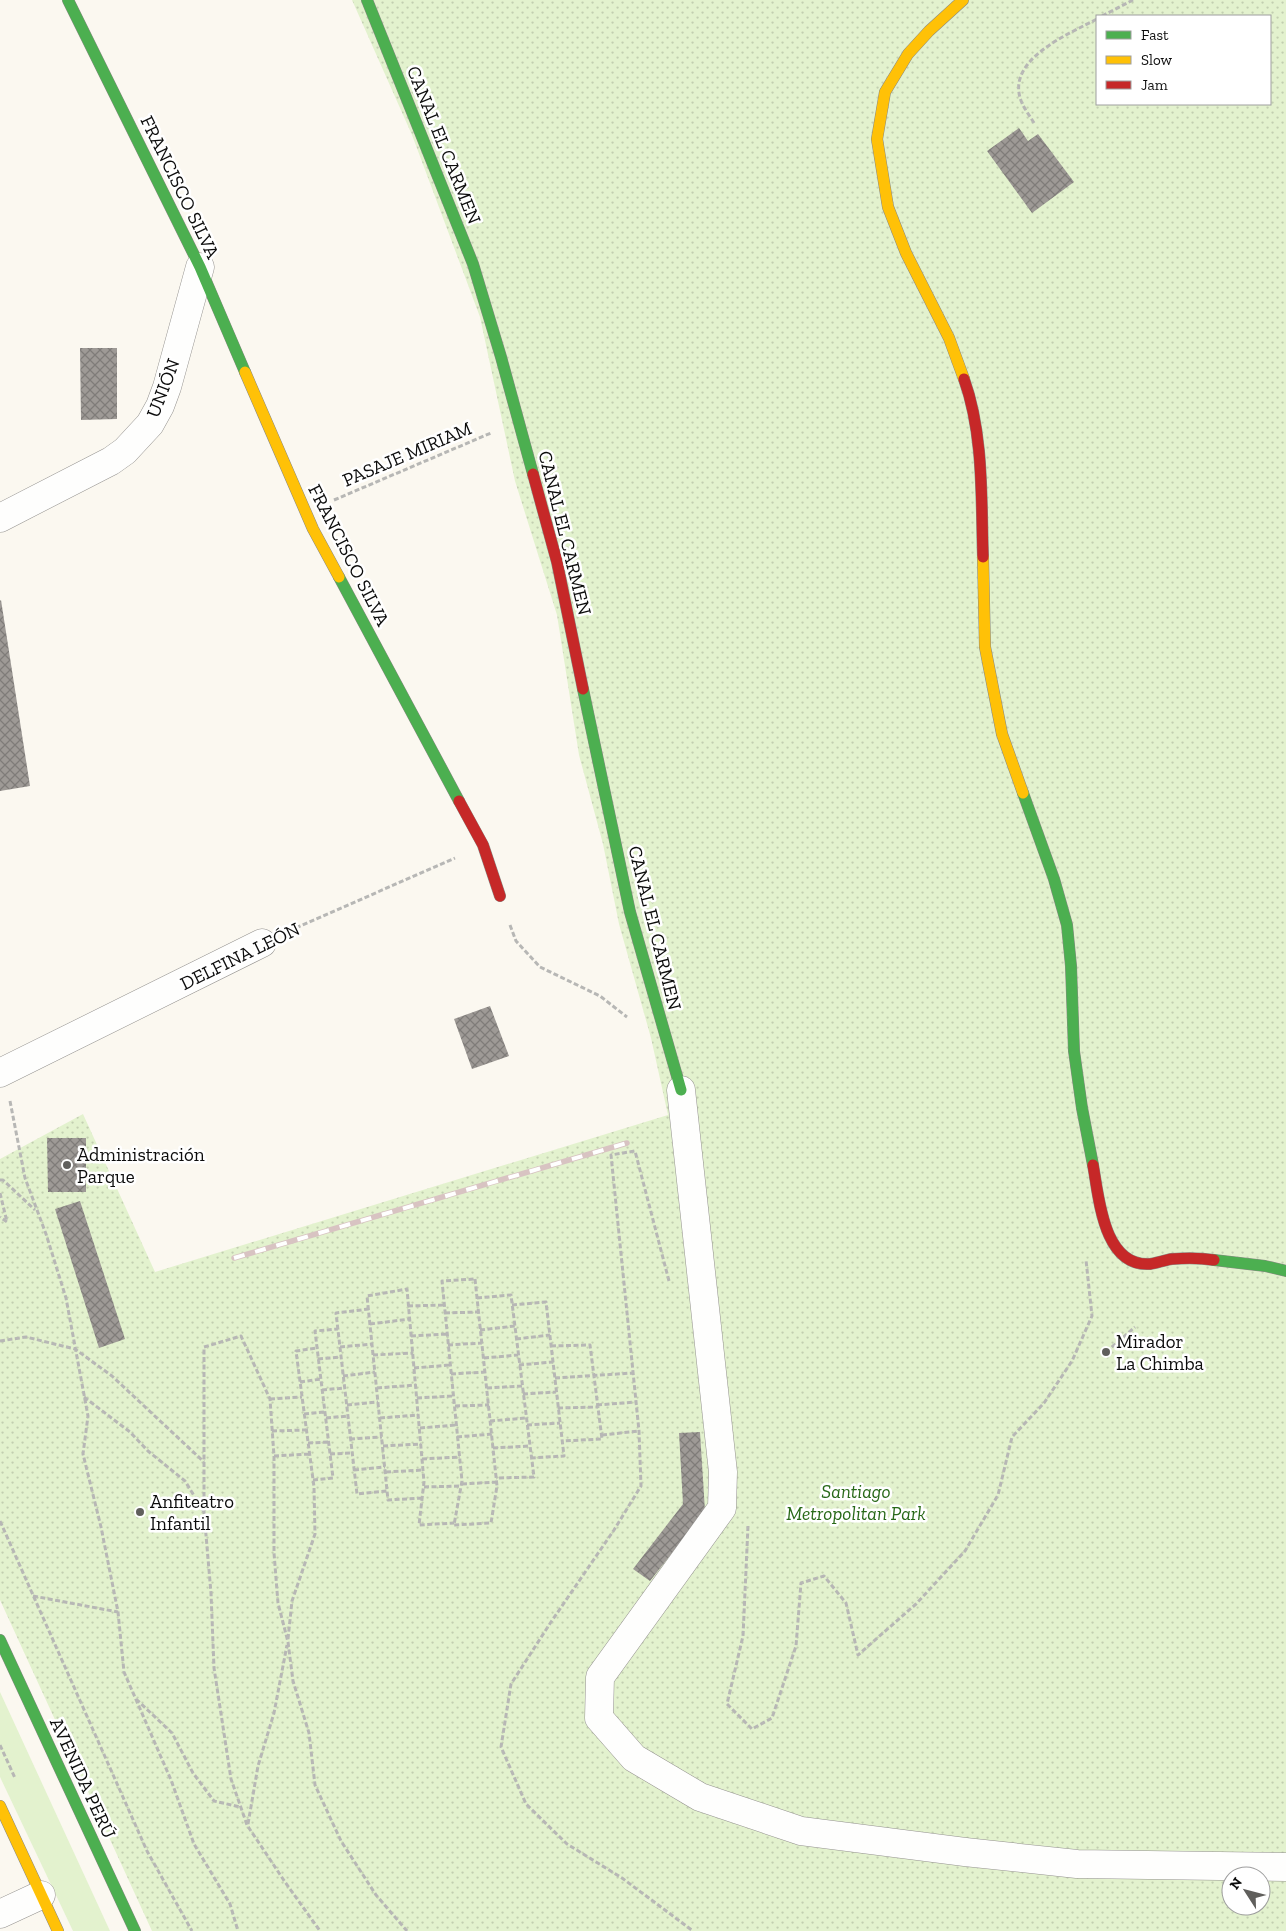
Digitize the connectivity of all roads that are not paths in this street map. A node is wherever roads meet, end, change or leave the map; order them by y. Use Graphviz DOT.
graph roads {
  1 [pos="68,0"];
  2 [pos="367,0"];
  3 [pos="963,0"];
  4 [pos="200,267"];
  5 [pos="0,518"];
  6 [pos="500,896"];
  7 [pos="262,943"];
  8 [pos="3,1072"];
  9 [pos="681,1090"];
  10 [pos="1286,1271"];
  11 [pos="0,1640"];
  12 [pos="0,1806"];
  13 [pos="1286,1867"];
  14 [pos="42,1894"];
  15 [pos="0,1914"];
  16 [pos="58,1931"];
  17 [pos="135,1931"];
  1 -- 4 [label="street, FRANCISCO SILVA"];
  2 -- 9 [label="street, CANAL EL CARMEN"];
  3 -- 10 [label="street"];
  4 -- 5 [label="street, UNIÓN"];
  4 -- 6 [label="street, FRANCISCO SILVA"];
  7 -- 8 [label="street, DELFINA LEÓN"];
  9 -- 13 [label="street"];
  11 -- 17 [label="street, AVENIDA PERÚ"];
  12 -- 14 [label="street"];
  14 -- 15 [label="street"];
  14 -- 16 [label="street"];
}
